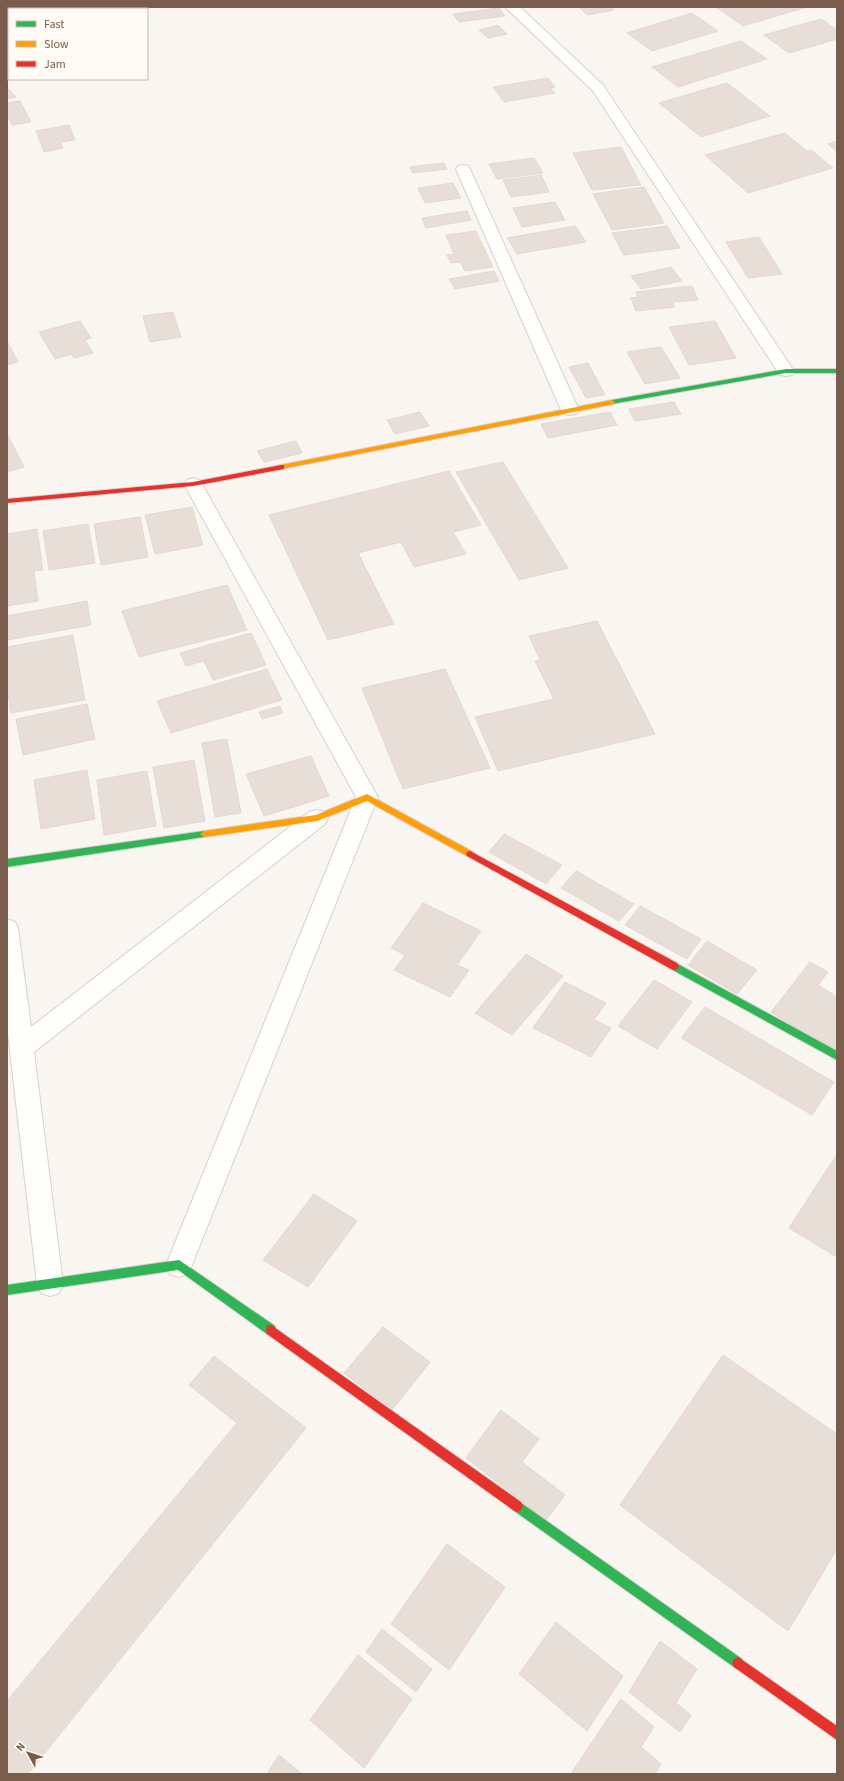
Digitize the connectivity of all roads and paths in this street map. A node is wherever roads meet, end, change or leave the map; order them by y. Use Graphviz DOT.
graph roads {
  1 [pos="512,7"];
  2 [pos="463,169"];
  3 [pos="786,371"];
  4 [pos="837,371"];
  5 [pos="570,410"];
  6 [pos="193,484"];
  7 [pos="7,501"];
  8 [pos="367,798"];
  9 [pos="317,818"];
  10 [pos="7,863"];
  11 [pos="7,928"];
  12 [pos="21,1048"];
  13 [pos="837,1056"];
  14 [pos="179,1266"];
  15 [pos="50,1284"];
  16 [pos="7,1290"];
  17 [pos="837,1734"];
  1 -- 3 [label="street"];
  2 -- 5 [label="street"];
  3 -- 4 [label="street"];
  3 -- 5 [label="street"];
  5 -- 6 [label="street"];
  6 -- 7 [label="street"];
  6 -- 8 [label="street"];
  8 -- 9 [label="street"];
  8 -- 13 [label="street"];
  8 -- 14 [label="street"];
  9 -- 10 [label="street"];
  9 -- 12 [label="street"];
  11 -- 12 [label="street"];
  12 -- 15 [label="street"];
  14 -- 15 [label="street"];
  14 -- 17 [label="street"];
  15 -- 16 [label="street"];
}
